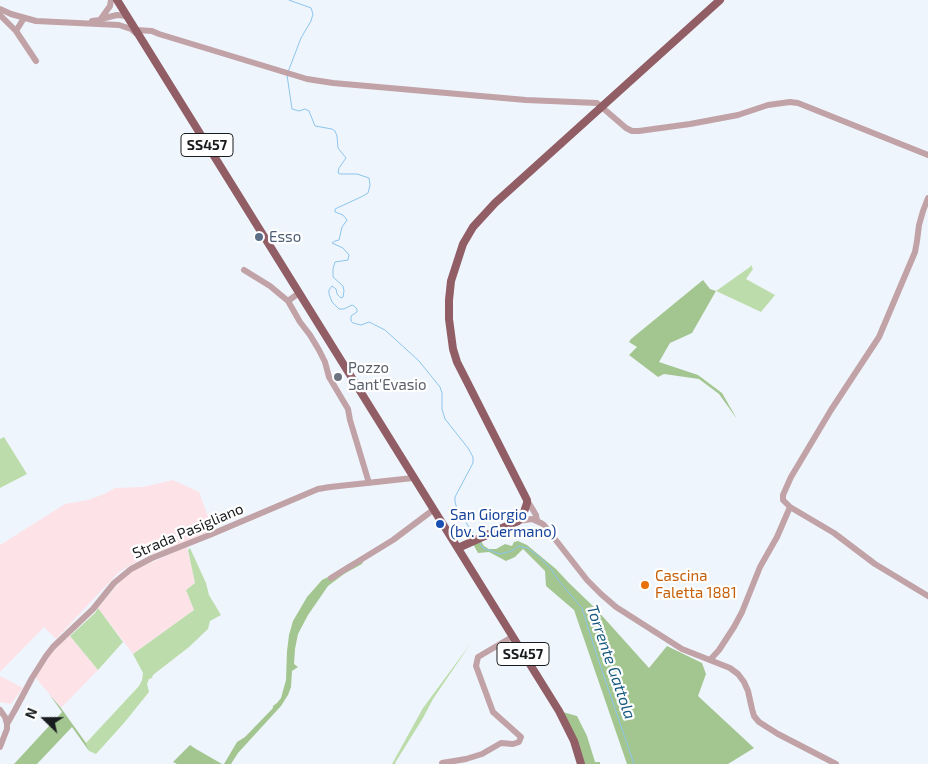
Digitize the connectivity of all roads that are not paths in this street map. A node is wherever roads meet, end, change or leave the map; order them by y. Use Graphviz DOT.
graph roads {
  1 [pos="111,0"];
  2 [pos="117,0"];
  3 [pos="720,0"];
  4 [pos="0,9"];
  5 [pos="0,15"];
  6 [pos="127,16"];
  7 [pos="24,18"];
  8 [pos="100,20"];
  9 [pos="86,22"];
  10 [pos="119,25"];
  11 [pos="16,31"];
  12 [pos="138,33"];
  13 [pos="36,61"];
  14 [pos="602,107"];
  15 [pos="928,155"];
  16 [pos="928,198"];
  17 [pos="244,270"];
  18 [pos="299,293"];
  19 [pos="288,301"];
  20 [pos="413,478"];
  21 [pos="369,482"];
  22 [pos="527,500"];
  23 [pos="790,507"];
  24 [pos="433,510"];
  25 [pos="518,521"];
  26 [pos="537,521"];
  27 [pos="458,548"];
  28 [pos="331,578"];
  29 [pos="928,596"];
  30 [pos="512,637"];
  31 [pos="710,660"];
  32 [pos="1,710"];
  33 [pos="14,710"];
  34 [pos="7,724"];
  35 [pos="0,746"];
  36 [pos="442,763"];
  37 [pos="581,764"];
  38 [pos="836,764"];
  1 -- 8 [label="street"];
  2 -- 6 [label="main road, SS457"];
  3 -- 14 [label="main road"];
  4 -- 7 [label="street"];
  5 -- 11 [label="street"];
  6 -- 8 [label="street"];
  6 -- 10 [label="street"];
  6 -- 12 [label="main road, SS457"];
  7 -- 9 [label="street"];
  7 -- 11 [label="street"];
  8 -- 9 [label="street"];
  9 -- 10 [label="street"];
  10 -- 12 [label="street"];
  11 -- 13 [label="street"];
  12 -- 14 [label="street"];
  12 -- 18 [label="main road, SS457"];
  14 -- 15 [label="street"];
  14 -- 22 [label="main road"];
  16 -- 23 [label="street"];
  17 -- 19 [label="street"];
  18 -- 19 [label="street"];
  18 -- 20 [label="main road, SS457"];
  19 -- 21 [label="street"];
  20 -- 21 [label="street, Strada Pasigliano"];
  20 -- 24 [label="main road, SS457"];
  21 -- 33 [label="street, Strada Pasigliano"];
  22 -- 25 [label="main road"];
  22 -- 26 [label="street"];
  23 -- 29 [label="street"];
  23 -- 31 [label="street"];
  24 -- 27 [label="main road, SS457"];
  24 -- 28 [label="street"];
  25 -- 26 [label="street"];
  25 -- 27 [label="main road"];
  26 -- 31 [label="street"];
  27 -- 30 [label="main road, SS457"];
  30 -- 36 [label="street"];
  30 -- 37 [label="main road, SS457"];
  31 -- 38 [label="street"];
  32 -- 33 [label="street"];
  32 -- 34 [label="street"];
  33 -- 34 [label="street, Strada Pasigliano"];
  34 -- 35 [label="street, Strada Pasigliano"];
}
